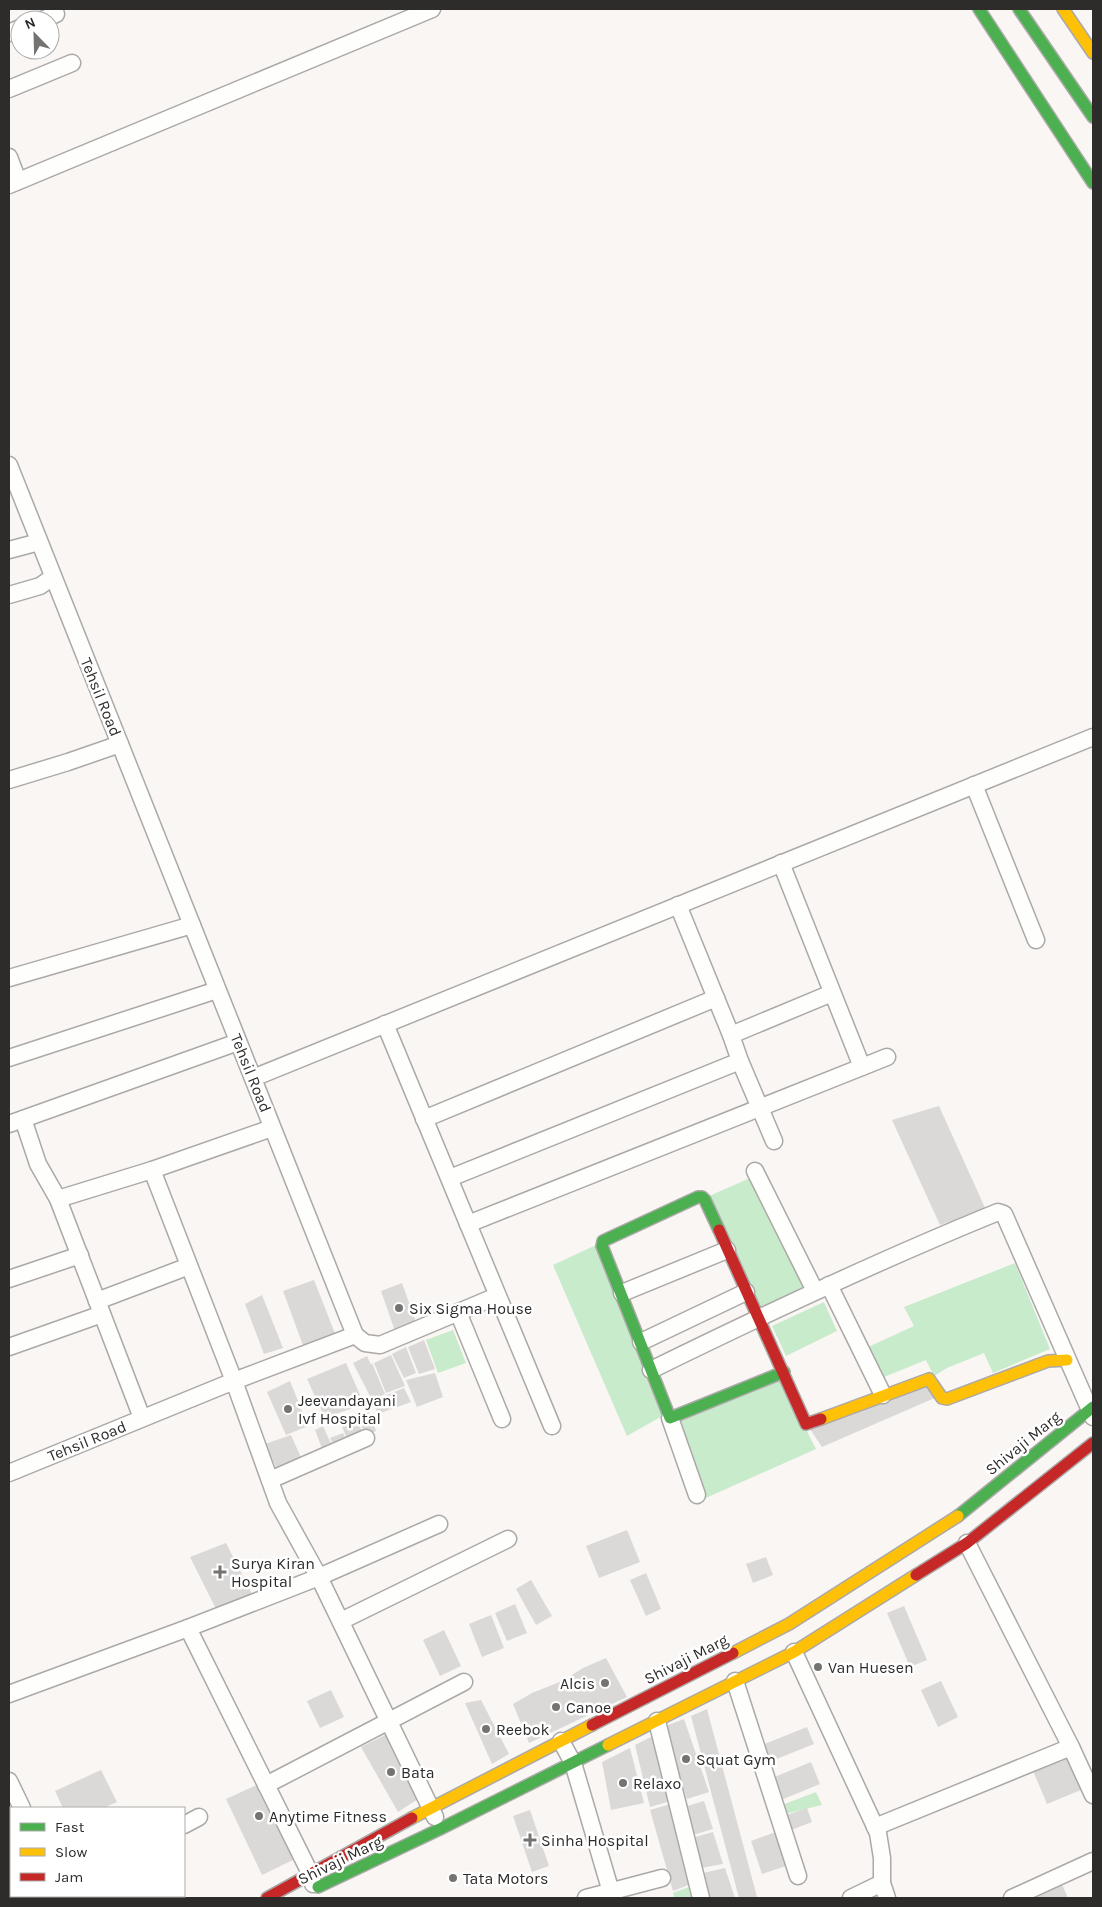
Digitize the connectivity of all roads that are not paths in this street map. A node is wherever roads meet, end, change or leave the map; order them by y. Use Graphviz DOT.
graph roads {
  1 [pos="432,9"];
  2 [pos="979,9"];
  3 [pos="1018,9"];
  4 [pos="1063,9"];
  5 [pos="408,13"];
  6 [pos="1093,53"];
  7 [pos="72,63"];
  8 [pos="9,89"];
  9 [pos="1093,117"];
  10 [pos="9,157"];
  11 [pos="14,183"];
  12 [pos="1093,183"];
  13 [pos="9,465"];
  14 [pos="39,542"];
  15 [pos="9,550"];
  16 [pos="53,577"];
  17 [pos="9,595"];
  18 [pos="1093,737"];
  19 [pos="120,744"];
  20 [pos="9,780"];
  21 [pos="974,785"];
  22 [pos="780,863"];
  23 [pos="678,905"];
  24 [pos="192,925"];
  25 [pos="1036,940"];
  26 [pos="9,978"];
  27 [pos="217,990"];
  28 [pos="832,993"];
  29 [pos="716,998"];
  30 [pos="385,1024"];
  31 [pos="731,1035"];
  32 [pos="238,1042"];
  33 [pos="887,1057"];
  34 [pos="9,1058"];
  35 [pos="740,1061"];
  36 [pos="862,1067"];
  37 [pos="252,1078"];
  38 [pos="761,1108"];
  39 [pos="424,1119"];
  40 [pos="16,1122"];
  41 [pos="272,1128"];
  42 [pos="774,1141"];
  43 [pos="152,1170"];
  44 [pos="755,1171"];
  45 [pos="450,1178"];
  46 [pos="58,1199"];
  47 [pos="468,1224"];
  48 [pos="727,1250"];
  49 [pos="80,1255"];
  50 [pos="189,1266"];
  51 [pos="9,1279"];
  52 [pos="822,1288"];
  53 [pos="746,1292"];
  54 [pos="622,1293"];
  55 [pos="497,1296"];
  56 [pos="100,1307"];
  57 [pos="458,1312"];
  58 [pos="758,1317"];
  59 [pos="355,1335"];
  60 [pos="641,1342"];
  61 [pos="9,1347"];
  62 [pos="1068,1360"];
  63 [pos="652,1370"];
  64 [pos="784,1372"];
  65 [pos="234,1381"];
  66 [pos="883,1395"];
  67 [pos="1092,1411"];
  68 [pos="142,1418"];
  69 [pos="670,1418"];
  70 [pos="502,1419"];
  71 [pos="552,1426"];
  72 [pos="366,1438"];
  73 [pos="1093,1443"];
  74 [pos="9,1473"];
  75 [pos="270,1480"];
  76 [pos="697,1495"];
  77 [pos="439,1524"];
  78 [pos="508,1539"];
  79 [pos="967,1543"];
  80 [pos="320,1577"];
  81 [pos="341,1620"];
  82 [pos="188,1628"];
  83 [pos="794,1652"];
  84 [pos="736,1681"];
  85 [pos="464,1682"];
  86 [pos="9,1694"];
  87 [pos="657,1721"];
  88 [pos="390,1722"];
  89 [pos="561,1741"];
  90 [pos="1071,1746"];
  91 [pos="573,1763"];
  92 [pos="9,1780"];
  93 [pos="266,1785"];
  94 [pos="1093,1795"];
  95 [pos="22,1807"];
  96 [pos="432,1807"];
  97 [pos="199,1817"];
  98 [pos="185,1824"];
  99 [pos="875,1827"];
  100 [pos="440,1829"];
  101 [pos="1093,1862"];
  102 [pos="798,1876"];
  103 [pos="662,1878"];
  104 [pos="311,1886"];
  105 [pos="884,1890"];
  106 [pos="611,1892"];
  107 [pos="267,1898"];
  108 [pos="586,1898"];
  109 [pos="701,1898"];
  110 [pos="851,1898"];
  111 [pos="1012,1898"];
  1 -- 5 [label="street"];
  2 -- 12 [label="main road"];
  3 -- 9 [label="main road"];
  4 -- 6 [label="main road"];
  5 -- 11 [label="street"];
  7 -- 8 [label="street"];
  10 -- 11 [label="street"];
  13 -- 14 [label="street, Tehsil Road"];
  14 -- 15 [label="street"];
  14 -- 16 [label="street, Tehsil Road"];
  16 -- 17 [label="street"];
  16 -- 19 [label="street, Tehsil Road"];
  18 -- 21 [label="street"];
  19 -- 20 [label="street"];
  19 -- 24 [label="street, Tehsil Road"];
  21 -- 22 [label="street"];
  21 -- 25 [label="street"];
  22 -- 23 [label="street"];
  22 -- 28 [label="street"];
  23 -- 29 [label="street"];
  23 -- 30 [label="street"];
  24 -- 26 [label="street"];
  24 -- 27 [label="street, Tehsil Road"];
  27 -- 32 [label="street, Tehsil Road"];
  27 -- 34 [label="street"];
  28 -- 31 [label="street"];
  28 -- 36 [label="street"];
  29 -- 31 [label="street"];
  29 -- 39 [label="street"];
  30 -- 37 [label="street"];
  30 -- 39 [label="street"];
  31 -- 35 [label="street"];
  32 -- 37 [label="street, Tehsil Road"];
  32 -- 40 [label="street"];
  33 -- 36 [label="street"];
  35 -- 38 [label="street"];
  35 -- 45 [label="street"];
  36 -- 38 [label="street"];
  37 -- 41 [label="street, Tehsil Road"];
  38 -- 42 [label="street"];
  38 -- 47 [label="street"];
  39 -- 45 [label="street"];
  40 -- 46 [label="street"];
  41 -- 43 [label="street"];
  41 -- 59 [label="street, Tehsil Road"];
  43 -- 46 [label="street"];
  43 -- 50 [label="street"];
  44 -- 52 [label="street"];
  45 -- 47 [label="street"];
  46 -- 49 [label="street"];
  47 -- 55 [label="street"];
  48 -- 53 [label="main road"];
  48 -- 54 [label="street"];
  48 -- 54 [label="main road"];
  49 -- 51 [label="street"];
  49 -- 56 [label="street"];
  50 -- 56 [label="street"];
  50 -- 65 [label="street"];
  52 -- 58 [label="street"];
  52 -- 62 [label="street"];
  52 -- 66 [label="street"];
  53 -- 58 [label="main road"];
  53 -- 60 [label="street"];
  54 -- 60 [label="main road"];
  55 -- 57 [label="street"];
  55 -- 71 [label="street"];
  56 -- 61 [label="street"];
  56 -- 68 [label="street"];
  57 -- 59 [label="street"];
  57 -- 70 [label="street"];
  58 -- 63 [label="street"];
  58 -- 64 [label="main road"];
  59 -- 65 [label="street, Tehsil Road"];
  60 -- 63 [label="main road"];
  62 -- 66 [label="main road"];
  62 -- 67 [label="street"];
  63 -- 69 [label="main road"];
  64 -- 66 [label="main road"];
  64 -- 69 [label="main road"];
  65 -- 68 [label="street, Tehsil Road"];
  65 -- 75 [label="street"];
  67 -- 89 [label="main road, Shivaji Marg"];
  68 -- 74 [label="street, Tehsil Road"];
  69 -- 76 [label="street"];
  72 -- 75 [label="street"];
  73 -- 79 [label="main road, Shivaji Marg"];
  75 -- 80 [label="street"];
  77 -- 80 [label="street"];
  78 -- 81 [label="street"];
  79 -- 83 [label="main road, Shivaji Marg"];
  79 -- 90 [label="street"];
  80 -- 81 [label="street"];
  80 -- 82 [label="street"];
  81 -- 88 [label="street"];
  82 -- 86 [label="street"];
  82 -- 93 [label="street"];
  83 -- 84 [label="main road, Shivaji Marg"];
  83 -- 99 [label="street"];
  84 -- 87 [label="main road, Shivaji Marg"];
  84 -- 102 [label="street"];
  85 -- 88 [label="street"];
  87 -- 91 [label="main road, Shivaji Marg"];
  87 -- 109 [label="street"];
  88 -- 93 [label="street"];
  88 -- 96 [label="street"];
  89 -- 91 [label="street"];
  89 -- 96 [label="main road, Shivaji Marg"];
  90 -- 94 [label="street"];
  90 -- 99 [label="street"];
  91 -- 100 [label="main road, Shivaji Marg"];
  91 -- 106 [label="street"];
  92 -- 95 [label="street"];
  93 -- 104 [label="street"];
  96 -- 100 [label="street"];
  96 -- 104 [label="main road, Shivaji Marg"];
  97 -- 98 [label="street"];
  99 -- 105 [label="street"];
  100 -- 104 [label="main road, Shivaji Marg"];
  101 -- 111 [label="street"];
  103 -- 106 [label="street"];
  104 -- 107 [label="main road, Shivaji Marg"];
  105 -- 110 [label="street"];
  106 -- 108 [label="street"];
}
